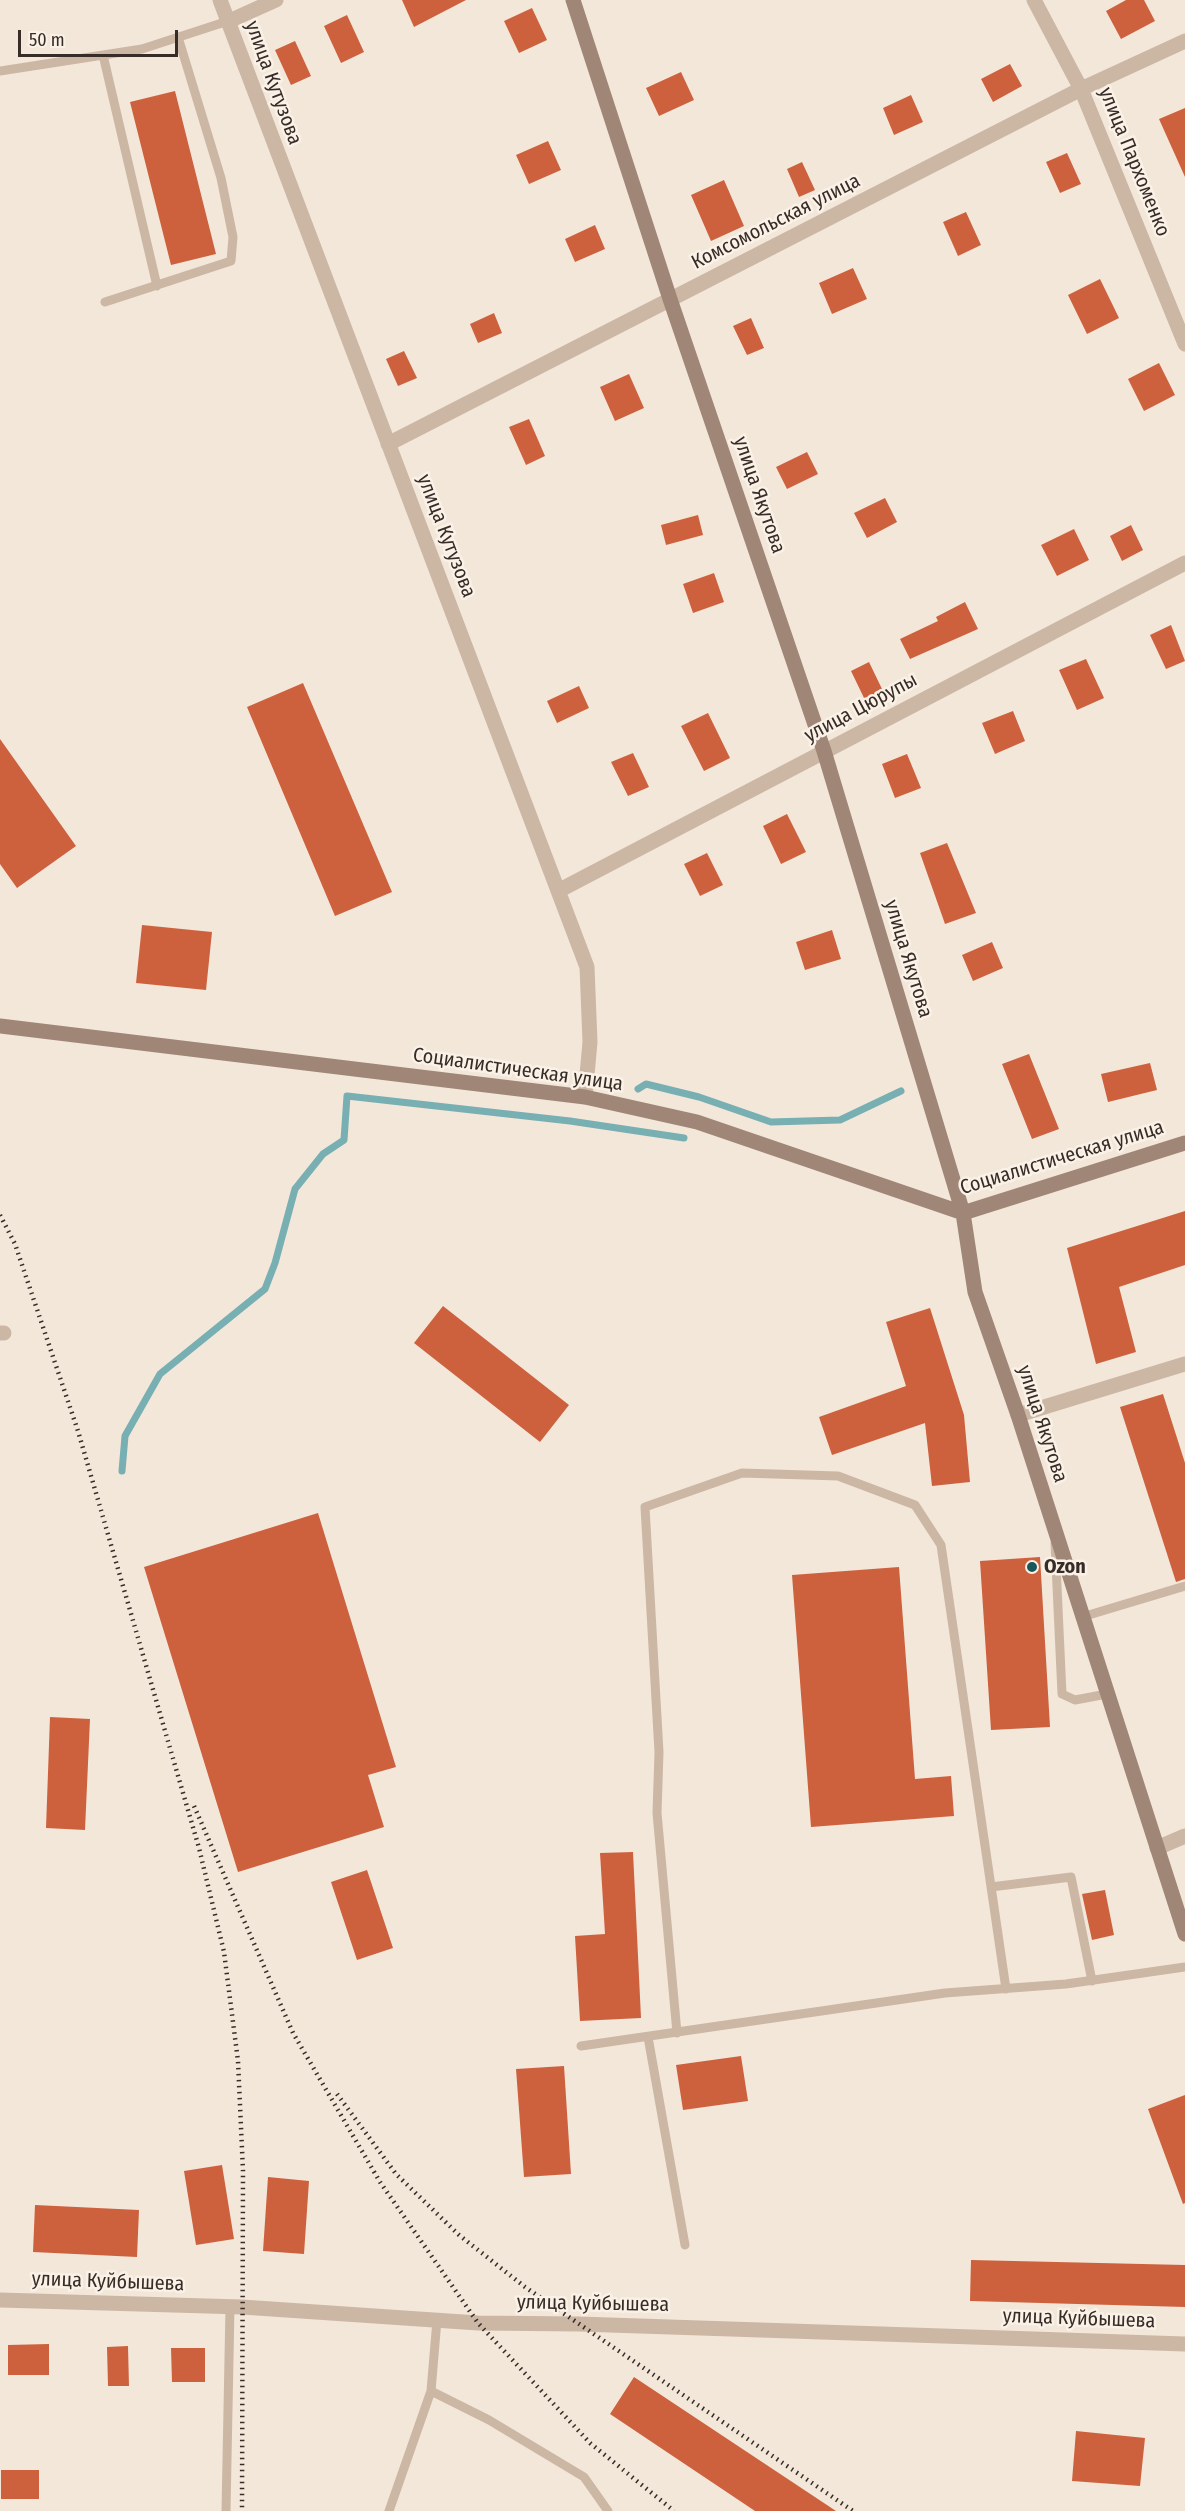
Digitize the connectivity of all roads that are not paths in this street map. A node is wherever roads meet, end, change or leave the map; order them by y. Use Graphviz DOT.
graph roads {
  1 [pos="220,0"];
  2 [pos="276,0"];
  3 [pos="573,0"];
  4 [pos="1034,0"];
  5 [pos="227,22"];
  6 [pos="178,38"];
  7 [pos="1185,41"];
  8 [pos="103,55"];
  9 [pos="0,71"];
  10 [pos="1082,89"];
  11 [pos="157,286"];
  12 [pos="670,299"];
  13 [pos="105,302"];
  14 [pos="1185,344"];
  15 [pos="388,444"];
  16 [pos="1185,563"];
  17 [pos="824,751"];
  18 [pos="558,891"];
  19 [pos="0,1026"];
  20 [pos="585,1097"];
  21 [pos="1185,1143"];
  22 [pos="963,1213"];
  23 [pos="1185,1364"];
  24 [pos="1018,1415"];
  25 [pos="1054,1527"];
  26 [pos="1185,1586"];
  27 [pos="1082,1617"];
  28 [pos="1107,1694"];
  29 [pos="1185,1836"];
  30 [pos="1157,1848"];
  31 [pos="991,1887"];
  32 [pos="1185,1934"];
  33 [pos="1185,1966"];
  34 [pos="1092,1981"];
  35 [pos="1006,1989"];
  36 [pos="677,2033"];
  37 [pos="648,2037"];
  38 [pos="581,2046"];
  39 [pos="685,2245"];
  40 [pos="0,2300"];
  41 [pos="230,2307"];
  42 [pos="436,2320"];
  43 [pos="1185,2344"];
  44 [pos="431,2391"];
  45 [pos="226,2511"];
  46 [pos="389,2511"];
  47 [pos="608,2511"];
  1 -- 5 [label="street, улица Кутузова"];
  2 -- 5 [label="street"];
  3 -- 12 [label="street, улица Якутова"];
  4 -- 10 [label="street, улица Пархоменко"];
  5 -- 6 [label="lane"];
  5 -- 15 [label="street, улица Кутузова"];
  6 -- 8 [label="lane"];
  6 -- 11 [label="lane"];
  7 -- 10 [label="street, Комсомольская улица"];
  8 -- 9 [label="lane"];
  8 -- 11 [label="lane"];
  10 -- 12 [label="street, Комсомольская улица"];
  10 -- 14 [label="street, улица Пархоменко"];
  11 -- 13 [label="lane"];
  12 -- 15 [label="street, Комсомольская улица"];
  12 -- 17 [label="street, улица Якутова"];
  15 -- 18 [label="street, улица Кутузова"];
  16 -- 17 [label="street, улица Цюрупы"];
  17 -- 18 [label="street, улица Цюрупы"];
  17 -- 22 [label="street, улица Якутова"];
  18 -- 20 [label="street, улица Кутузова"];
  19 -- 20 [label="street, Социалистическая улица"];
  20 -- 22 [label="street, Социалистическая улица"];
  21 -- 22 [label="street, Социалистическая улица"];
  22 -- 24 [label="street, улица Якутова"];
  23 -- 24 [label="street"];
  24 -- 25 [label="street, улица Якутова"];
  25 -- 27 [label="street, улица Якутова"];
  25 -- 28 [label="lane"];
  26 -- 27 [label="lane"];
  27 -- 28 [label="street, улица Якутова"];
  28 -- 30 [label="street, улица Якутова"];
  29 -- 30 [label="street"];
  30 -- 32 [label="street, улица Якутова"];
  31 -- 34 [label="lane"];
  31 -- 35 [label="lane"];
  31 -- 36 [label="lane"];
  33 -- 34 [label="lane"];
  34 -- 35 [label="lane"];
  35 -- 36 [label="lane"];
  36 -- 37 [label="lane"];
  37 -- 38 [label="lane"];
  37 -- 39 [label="lane"];
  40 -- 41 [label="street, улица Куйбышева"];
  41 -- 42 [label="street, улица Куйбышева"];
  41 -- 45 [label="lane"];
  42 -- 43 [label="street, улица Куйбышева"];
  42 -- 44 [label="lane"];
  44 -- 46 [label="lane"];
  44 -- 47 [label="lane"];
}
